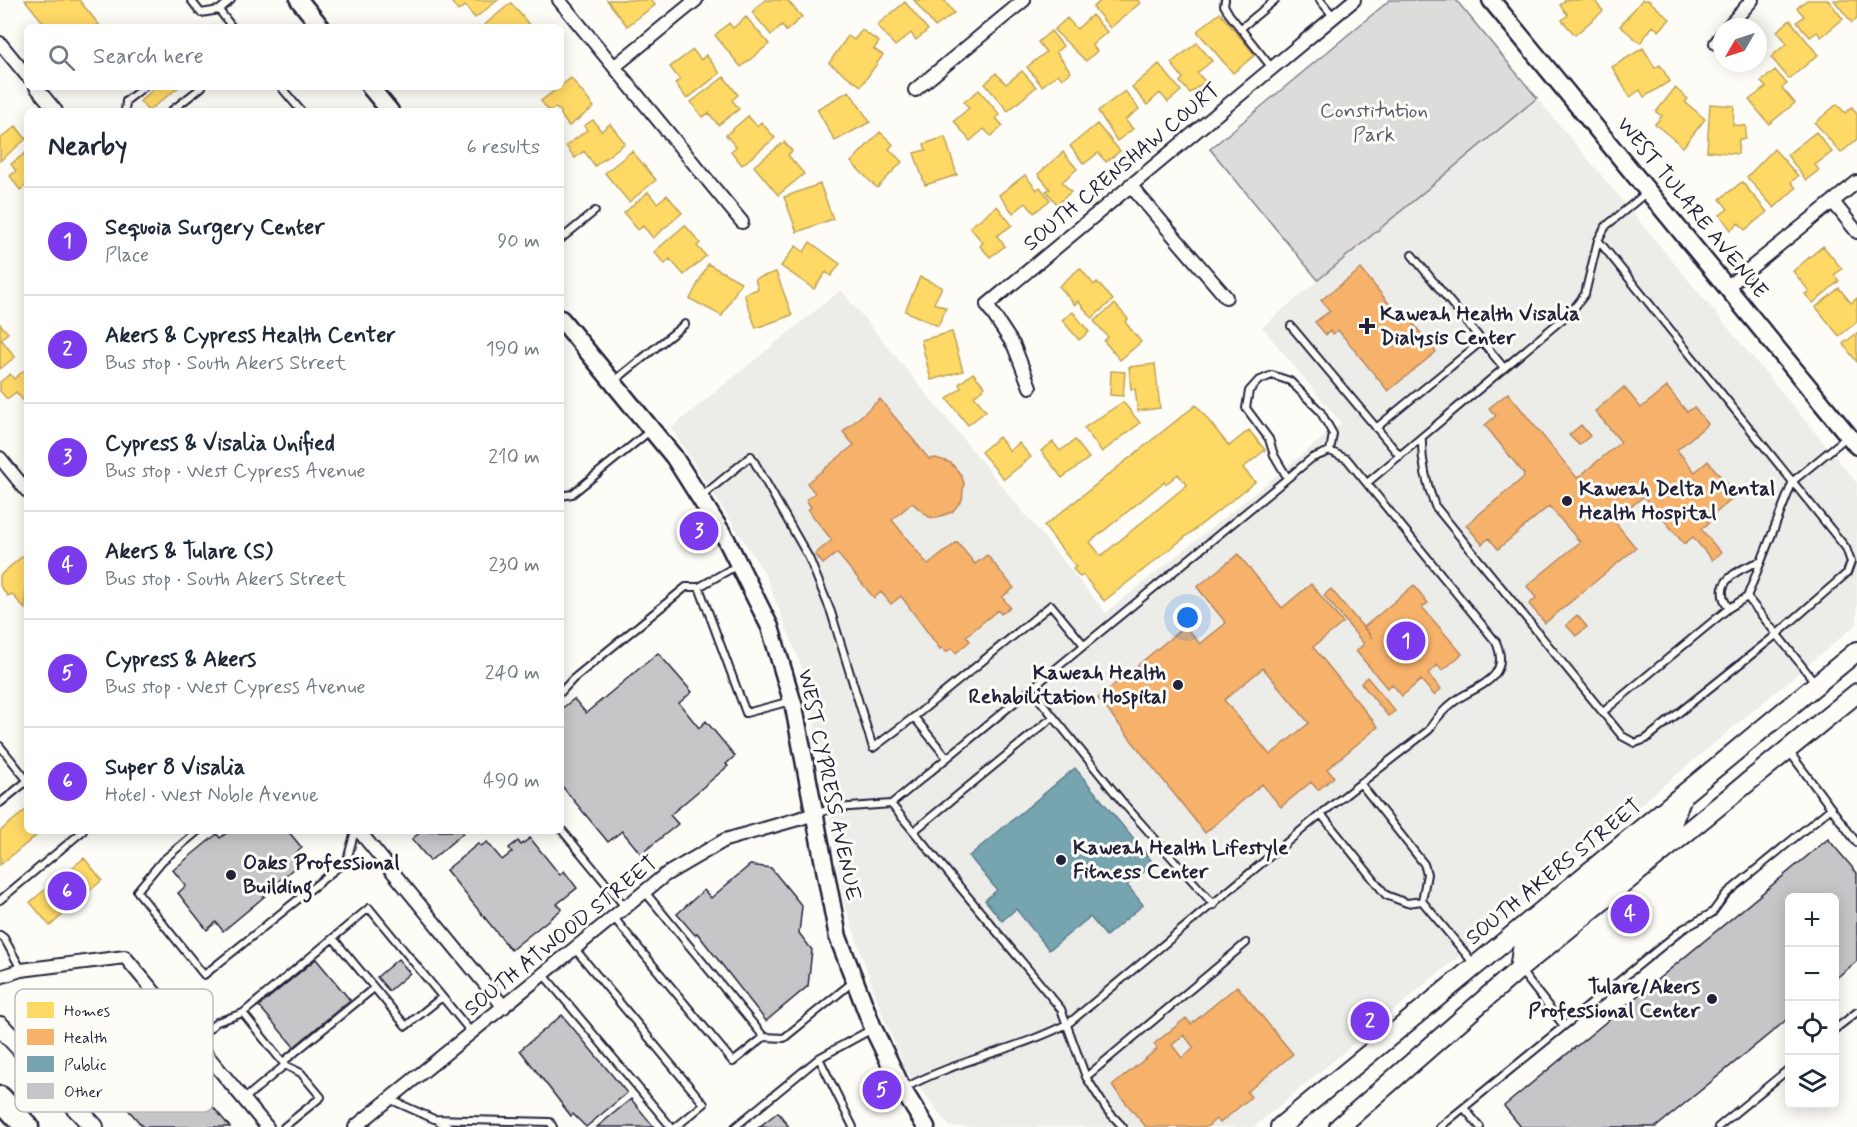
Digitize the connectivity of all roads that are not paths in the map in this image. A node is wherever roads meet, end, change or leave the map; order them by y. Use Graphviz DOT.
graph roads {
  1 [pos="191,0"];
  2 [pos="231,0"];
  3 [pos="299,0"];
  4 [pos="559,0"];
  5 [pos="696,0"];
  6 [pos="1024,0"];
  7 [pos="1225,0"];
  8 [pos="1275,0"];
  9 [pos="1320,0"];
  10 [pos="1354,0"];
  11 [pos="1491,0"];
  12 [pos="1752,0"];
  13 [pos="219,10"];
  14 [pos="1334,17"];
  15 [pos="1736,18"];
  16 [pos="230,24"];
  17 [pos="319,24"];
  18 [pos="1240,29"];
  19 [pos="2,51"];
  20 [pos="614,68"];
  21 [pos="1272,68"];
  22 [pos="24,73"];
  23 [pos="38,90"];
  24 [pos="140,90"];
  25 [pos="198,90"];
  26 [pos="284,90"];
  27 [pos="372,90"];
  28 [pos="915,90"];
  29 [pos="54,108"];
  30 [pos="125,108"];
  31 [pos="175,108"];
  32 [pos="298,108"];
  33 [pos="386,108"];
  34 [pos="1857,182"];
  35 [pos="1130,185"];
  36 [pos="1649,191"];
  37 [pos="1833,202"];
  38 [pos="596,211"];
  39 [pos="742,222"];
  40 [pos="1857,232"];
  41 [pos="564,237"];
  42 [pos="1598,240"];
  43 [pos="1412,255"];
  44 [pos="1727,287"];
  45 [pos="1226,297"];
  46 [pos="564,323"];
  47 [pos="685,324"];
  48 [pos="1291,326"];
  49 [pos="1482,340"];
  50 [pos="1504,368"];
  51 [pos="613,382"];
  52 [pos="1030,387"];
  53 [pos="1376,428"];
  54 [pos="651,429"];
  55 [pos="1422,437"];
  56 [pos="1853,441"];
  57 [pos="1330,452"];
  58 [pos="1400,456"];
  59 [pos="0,458"];
  60 [pos="1287,477"];
  61 [pos="1793,481"];
  62 [pos="1367,483"];
  63 [pos="24,487"];
  64 [pos="564,495"];
  65 [pos="700,498"];
  66 [pos="1759,562"];
  67 [pos="738,565"];
  68 [pos="699,587"];
  69 [pos="1746,597"];
  70 [pos="1729,608"];
  71 [pos="1776,635"];
  72 [pos="1084,645"];
  73 [pos="1857,651"];
  74 [pos="1817,684"];
  75 [pos="564,689"];
  76 [pos="1031,689"];
  77 [pos="1857,693"];
  78 [pos="792,701"];
  79 [pos="1603,712"];
  80 [pos="914,717"];
  81 [pos="1053,717"];
  82 [pos="0,746"];
  83 [pos="1788,750"];
  84 [pos="947,758"];
  85 [pos="24,777"];
  86 [pos="24,783"];
  87 [pos="1360,783"];
  88 [pos="1683,795"];
  89 [pos="0,803"];
  90 [pos="891,804"];
  91 [pos="1831,808"];
  92 [pos="1321,814"];
  93 [pos="812,815"];
  94 [pos="914,831"];
  95 [pos="564,833"];
  96 [pos="79,834"];
  97 [pos="194,834"];
  98 [pos="356,834"];
  99 [pos="360,834"];
  100 [pos="1857,843"];
  101 [pos="645,892"];
  102 [pos="0,900"];
  103 [pos="1422,901"];
  104 [pos="1214,905"];
  105 [pos="626,908"];
  106 [pos="614,918"];
  107 [pos="0,935"];
  108 [pos="333,938"];
  109 [pos="1246,943"];
  110 [pos="575,949"];
  111 [pos="1475,966"];
  112 [pos="1519,969"];
  113 [pos="21,970"];
  114 [pos="544,975"];
  115 [pos="0,977"];
  116 [pos="855,981"];
  117 [pos="374,988"];
  118 [pos="152,989"];
  119 [pos="442,997"];
  120 [pos="504,1007"];
  121 [pos="1857,1012"];
  122 [pos="243,1014"];
  123 [pos="1067,1024"];
  124 [pos="213,1025"];
  125 [pos="0,1026"];
  126 [pos="1564,1026"];
  127 [pos="1839,1026"];
  128 [pos="873,1028"];
  129 [pos="472,1033"];
  130 [pos="764,1037"];
  131 [pos="15,1042"];
  132 [pos="819,1058"];
  133 [pos="213,1062"];
  134 [pos="284,1063"];
  135 [pos="1785,1072"];
  136 [pos="1086,1077"];
  137 [pos="903,1090"];
  138 [pos="0,1098"];
  139 [pos="244,1099"];
  140 [pos="389,1099"];
  141 [pos="1464,1108"];
  142 [pos="80,1112"];
  143 [pos="434,1119"];
  144 [pos="551,1125"];
  145 [pos="27,1127"];
  146 [pos="94,1127"];
  147 [pos="267,1127"];
  148 [pos="284,1127"];
  149 [pos="356,1127"];
  150 [pos="450,1127"];
  151 [pos="539,1127"];
  152 [pos="671,1127"];
  153 [pos="675,1127"];
  154 [pos="735,1127"];
  155 [pos="853,1127"];
  156 [pos="926,1127"];
  157 [pos="1123,1127"];
  158 [pos="1280,1127"];
  159 [pos="1339,1127"];
  160 [pos="1440,1127"];
  161 [pos="1480,1127"];
  162 [pos="1719,1127"];
  1 -- 13 [label="lane"];
  2 -- 13 [label="lane"];
  3 -- 17 [label="street"];
  4 -- 20 [label="street"];
  5 -- 20 [label="street"];
  6 -- 28 [label="street"];
  7 -- 18 [label="lane"];
  8 -- 18 [label="lane"];
  9 -- 14 [label="lane"];
  10 -- 14 [label="street, SOUTH CRENSHAW COURT"];
  11 -- 36 [label="street, WEST TULARE AVENUE"];
  12 -- 15 [label="street"];
  13 -- 16 [label="lane"];
  14 -- 21 [label="street, SOUTH CRENSHAW COURT"];
  18 -- 21 [label="lane"];
  19 -- 22 [label="street"];
  20 -- 39 [label="street"];
  21 -- 35 [label="street, SOUTH CRENSHAW COURT"];
  23 -- 29 [label="street"];
  24 -- 30 [label="lane"];
  25 -- 31 [label="lane"];
  26 -- 32 [label="lane"];
  27 -- 33 [label="street"];
  34 -- 37 [label="street"];
  35 -- 45 [label="street"];
  35 -- 52 [label="street, SOUTH CRENSHAW COURT"];
  36 -- 42 [label="lane"];
  36 -- 44 [label="street, WEST TULARE AVENUE"];
  37 -- 40 [label="street"];
  37 -- 44 [label="street"];
  38 -- 41 [label="lane"];
  42 -- 50 [label="lane"];
  42 -- 61 [label="lane"];
  43 -- 49 [label="lane"];
  44 -- 56 [label="street, WEST TULARE AVENUE"];
  46 -- 51 [label="street, WEST CYPRESS AVENUE"];
  47 -- 51 [label="lane"];
  48 -- 53 [label="lane"];
  49 -- 50 [label="lane"];
  49 -- 53 [label="lane"];
  50 -- 55 [label="lane"];
  51 -- 54 [label="street, WEST CYPRESS AVENUE"];
  53 -- 58 [label="lane"];
  54 -- 64 [label="lane"];
  54 -- 65 [label="street, WEST CYPRESS AVENUE"];
  55 -- 58 [label="lane"];
  55 -- 79 [label="lane"];
  56 -- 61 [label="lane"];
  57 -- 60 [label="lane"];
  57 -- 60 [label="lane"];
  57 -- 62 [label="lane"];
  58 -- 62 [label="lane"];
  59 -- 63 [label="street"];
  60 -- 72 [label="lane"];
  61 -- 66 [label="lane"];
  61 -- 71 [label="lane"];
  62 -- 87 [label="lane"];
  65 -- 67 [label="street, WEST CYPRESS AVENUE"];
  65 -- 80 [label="lane"];
  66 -- 69 [label="lane"];
  66 -- 70 [label="lane"];
  67 -- 68 [label="lane"];
  67 -- 78 [label="street, WEST CYPRESS AVENUE"];
  68 -- 75 [label="lane"];
  68 -- 78 [label="lane"];
  69 -- 70 [label="lane"];
  69 -- 71 [label="lane"];
  70 -- 79 [label="lane"];
  71 -- 74 [label="lane"];
  71 -- 79 [label="lane"];
  72 -- 76 [label="lane"];
  72 -- 80 [label="lane"];
  73 -- 74 [label="main road, SOUTH AKERS STREET"];
  74 -- 88 [label="main road, SOUTH AKERS STREET"];
  76 -- 81 [label="lane"];
  76 -- 84 [label="lane"];
  77 -- 83 [label="main road"];
  78 -- 93 [label="street, WEST CYPRESS AVENUE"];
  80 -- 84 [label="lane"];
  81 -- 94 [label="lane"];
  81 -- 104 [label="lane"];
  82 -- 85 [label="lane"];
  83 -- 91 [label="lane"];
  83 -- 112 [label="main road"];
  84 -- 90 [label="lane"];
  86 -- 89 [label="lane"];
  87 -- 92 [label="lane"];
  87 -- 103 [label="lane"];
  88 -- 111 [label="main road, SOUTH AKERS STREET"];
  88 -- 112 [label="main road"];
  90 -- 93 [label="lane"];
  90 -- 94 [label="lane"];
  91 -- 100 [label="lane"];
  91 -- 126 [label="lane"];
  92 -- 103 [label="lane"];
  92 -- 104 [label="lane"];
  93 -- 101 [label="street, SOUTH ATWOOD STREET"];
  93 -- 116 [label="street, WEST CYPRESS AVENUE"];
  94 -- 123 [label="lane"];
  95 -- 105 [label="lane"];
  96 -- 102 [label="lane"];
  97 -- 98 [label="lane"];
  99 -- 120 [label="street"];
  101 -- 105 [label="street, SOUTH ATWOOD STREET"];
  101 -- 130 [label="lane"];
  103 -- 111 [label="lane"];
  104 -- 123 [label="lane"];
  105 -- 106 [label="street, SOUTH ATWOOD STREET"];
  106 -- 110 [label="street, SOUTH ATWOOD STREET"];
  106 -- 130 [label="lane"];
  107 -- 113 [label="lane"];
  108 -- 117 [label="lane"];
  108 -- 119 [label="lane"];
  108 -- 122 [label="lane"];
  109 -- 136 [label="lane"];
  110 -- 114 [label="street, SOUTH ATWOOD STREET"];
  110 -- 153 [label="lane"];
  111 -- 158 [label="main road, SOUTH AKERS STREET"];
  112 -- 126 [label="lane"];
  112 -- 159 [label="main road"];
  113 -- 115 [label="street"];
  113 -- 118 [label="street"];
  114 -- 120 [label="street, SOUTH ATWOOD STREET"];
  114 -- 152 [label="lane"];
  116 -- 128 [label="street, WEST CYPRESS AVENUE"];
  116 -- 130 [label="lane"];
  117 -- 119 [label="lane"];
  117 -- 134 [label="lane"];
  119 -- 129 [label="lane"];
  120 -- 129 [label="street, SOUTH ATWOOD STREET"];
  121 -- 127 [label="lane"];
  122 -- 124 [label="lane"];
  122 -- 134 [label="lane"];
  123 -- 136 [label="lane"];
  123 -- 137 [label="lane"];
  125 -- 131 [label="main road"];
  126 -- 141 [label="lane"];
  128 -- 132 [label="lane"];
  128 -- 137 [label="street, WEST CYPRESS AVENUE"];
  129 -- 140 [label="street, SOUTH ATWOOD STREET"];
  132 -- 154 [label="lane"];
  132 -- 155 [label="lane"];
  133 -- 139 [label="street"];
  134 -- 139 [label="lane"];
  134 -- 148 [label="lane"];
  135 -- 162 [label="lane"];
  136 -- 157 [label="lane"];
  137 -- 156 [label="street, WEST CYPRESS AVENUE"];
  138 -- 145 [label="highway"];
  139 -- 147 [label="street"];
  140 -- 143 [label="lane"];
  140 -- 149 [label="street, SOUTH ATWOOD STREET"];
  141 -- 160 [label="lane"];
  141 -- 161 [label="lane"];
  142 -- 146 [label="main road"];
  143 -- 144 [label="lane"];
  143 -- 150 [label="lane"];
  144 -- 151 [label="lane"];
}
